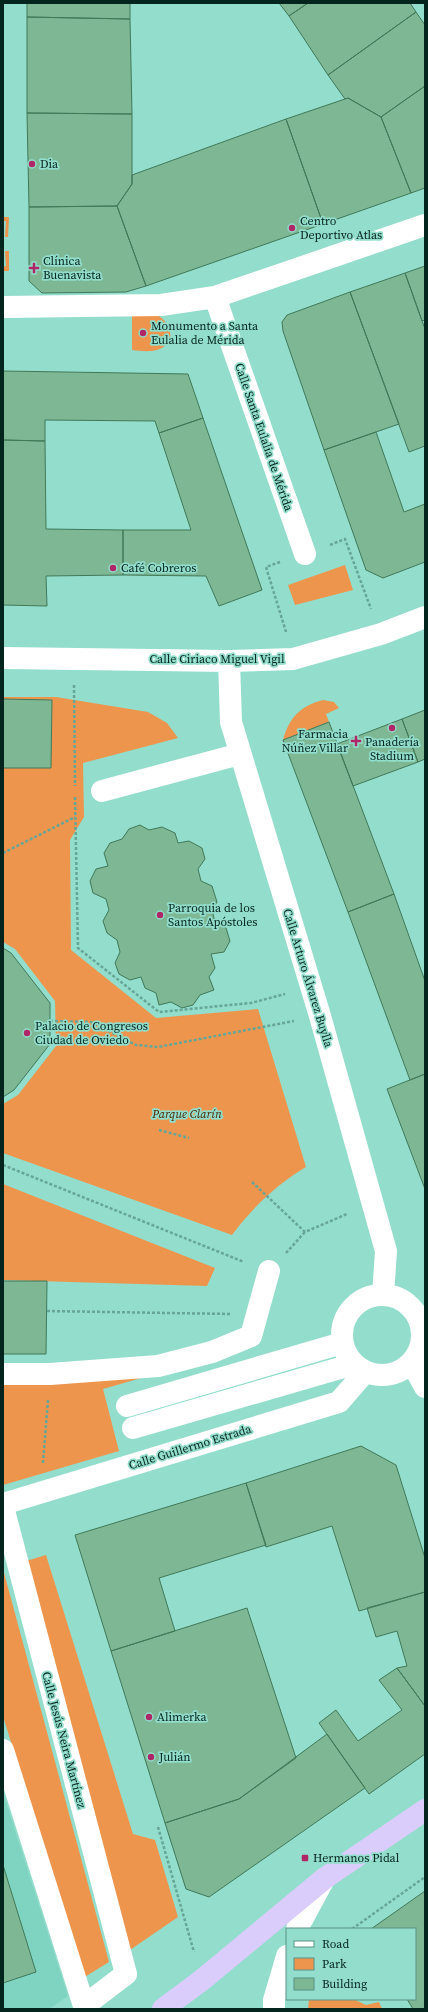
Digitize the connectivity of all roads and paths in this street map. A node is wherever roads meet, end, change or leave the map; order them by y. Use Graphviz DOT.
graph roads {
  1 [pos="425,225"];
  2 [pos="215,297"];
  3 [pos="3,307"];
  4 [pos="304,554"];
  5 [pos="363,588"];
  6 [pos="280,609"];
  7 [pos="425,617"];
  8 [pos="3,658"];
  9 [pos="74,659"];
  10 [pos="229,661"];
  11 [pos="240,754"];
  12 [pos="75,757"];
  13 [pos="102,791"];
  14 [pos="3,853"];
  15 [pos="311,987"];
  16 [pos="320,1016"];
  17 [pos="50,1021"];
  18 [pos="159,1130"];
  19 [pos="189,1138"];
  20 [pos="3,1165"];
  21 [pos="252,1182"];
  22 [pos="374,1202"];
  23 [pos="269,1271"];
  24 [pos="382,1295"];
  25 [pos="47,1311"];
  26 [pos="256,1315"];
  27 [pos="342,1343"];
  28 [pos="412,1363"];
  29 [pos="359,1368"];
  30 [pos="3,1374"];
  31 [pos="50,1374"];
  32 [pos="425,1387"];
  33 [pos="127,1406"];
  34 [pos="133,1428"];
  35 [pos="41,1493"];
  36 [pos="3,1505"];
  37 [pos="3,1750"];
  38 [pos="425,1810"];
  39 [pos="158,1827"];
  40 [pos="425,1877"];
  41 [pos="325,1878"];
  42 [pos="298,1928"];
  43 [pos="353,1928"];
  44 [pos="286,1959"];
  45 [pos="202,1980"];
  46 [pos="163,2009"];
  47 [pos="274,2009"];
  1 -- 2 [label="street"];
  2 -- 3 [label="street"];
  2 -- 4 [label="street, Calle Santa Eulalia de Mérida"];
  4 -- 5 [label="path"];
  4 -- 6 [label="path"];
  7 -- 10 [label="street, Calle Ciriaco Miguel Vigil"];
  8 -- 9 [label="street, Calle Ciriaco Miguel Vigil"];
  9 -- 10 [label="street, Calle Ciriaco Miguel Vigil"];
  9 -- 12 [label="path"];
  10 -- 11 [label="street, Calle Arturo Álvarez Buylla"];
  11 -- 13 [label="street"];
  11 -- 15 [label="street, Calle Arturo Álvarez Buylla"];
  14 -- 15 [label="path"];
  15 -- 16 [label="street, Calle Arturo Álvarez Buylla"];
  16 -- 17 [label="path"];
  16 -- 22 [label="street, Calle Arturo Álvarez Buylla"];
  18 -- 19 [label="path"];
  20 -- 23 [label="path"];
  21 -- 22 [label="path"];
  22 -- 24 [label="street, Calle Arturo Álvarez Buylla"];
  23 -- 26 [label="street"];
  24 -- 27 [label="street"];
  24 -- 28 [label="street"];
  25 -- 26 [label="path"];
  26 -- 31 [label="street"];
  27 -- 29 [label="street"];
  27 -- 33 [label="street"];
  28 -- 29 [label="street"];
  28 -- 32 [label="street"];
  29 -- 34 [label="street"];
  29 -- 35 [label="street, Calle Guillermo Estrada"];
  30 -- 31 [label="street"];
  31 -- 35 [label="path"];
  35 -- 36 [label="street, Calle Guillermo Estrada"];
  36 -- 37 [label="street, Calle Jesús Neira Martínez"];
  38 -- 41 [label="highway"];
  39 -- 45 [label="path"];
  40 -- 43 [label="path"];
  41 -- 42 [label="street"];
  41 -- 45 [label="highway"];
  44 -- 47 [label="street"];
  45 -- 46 [label="highway"];
}
